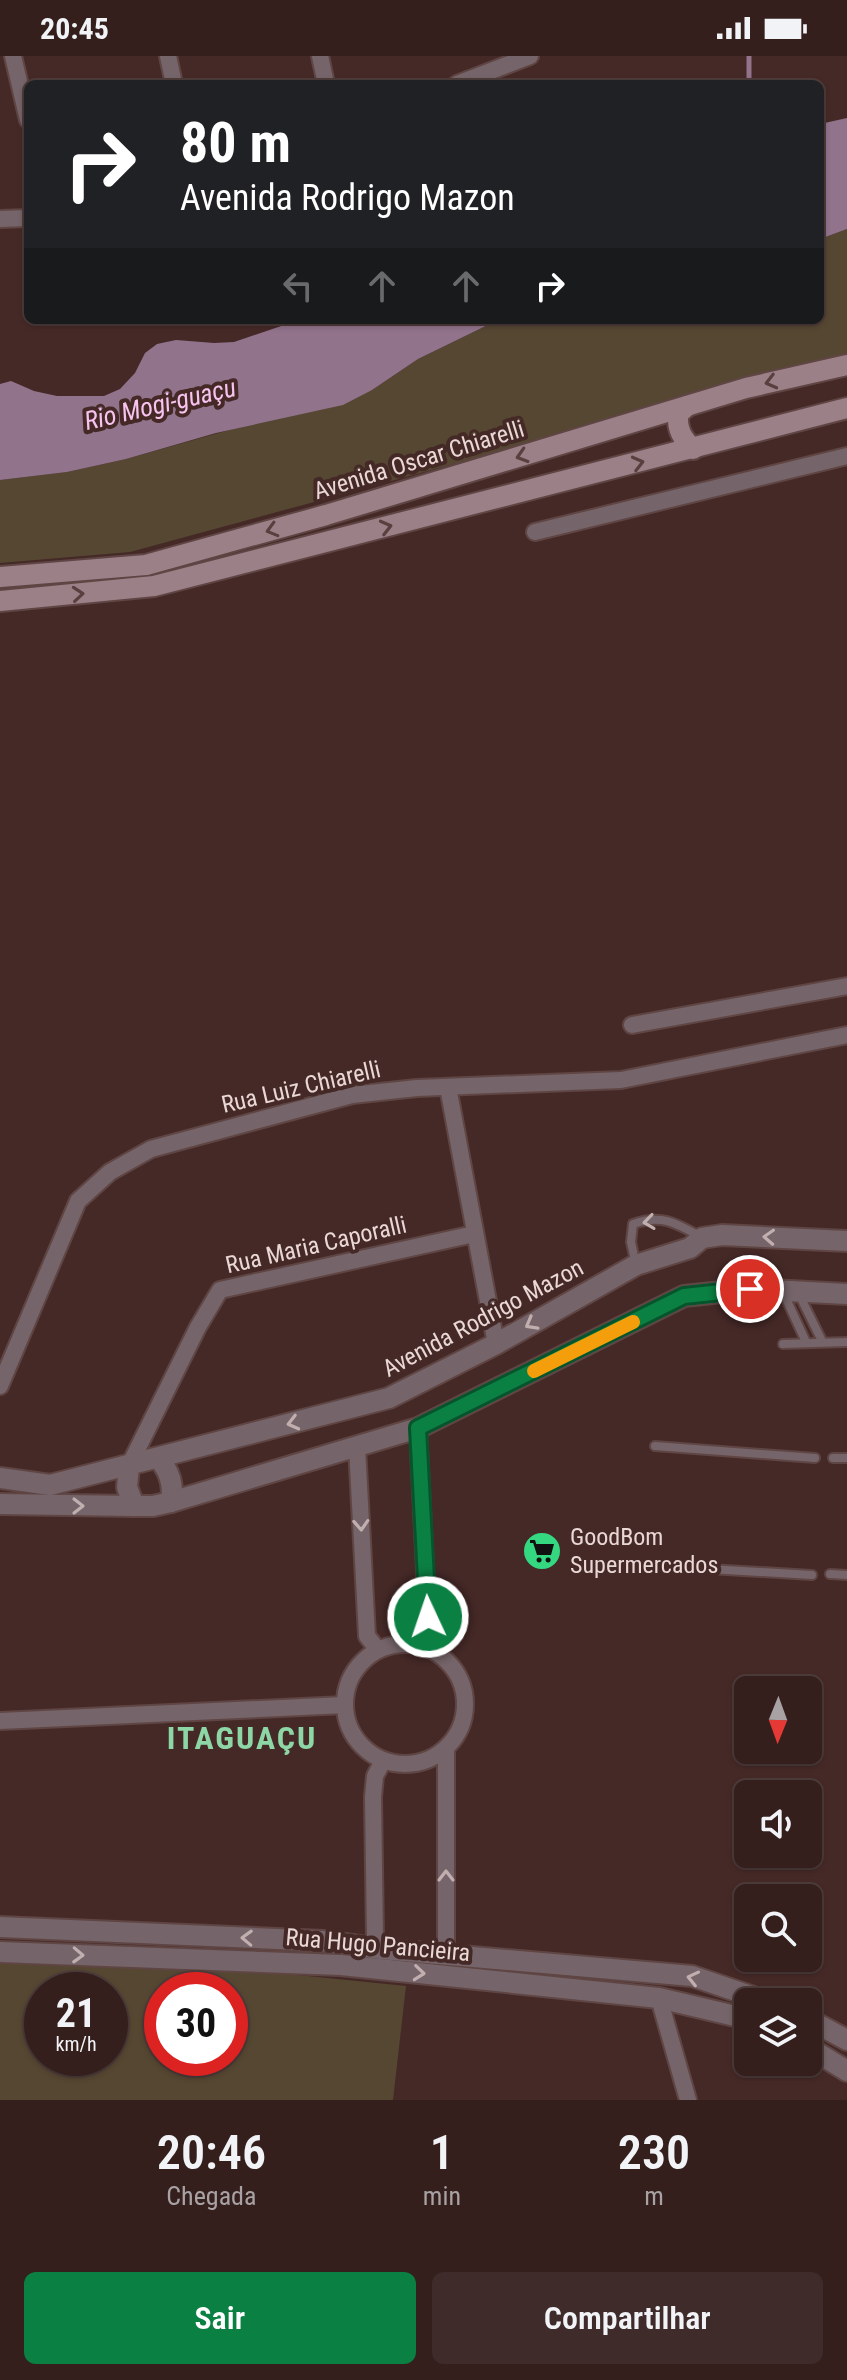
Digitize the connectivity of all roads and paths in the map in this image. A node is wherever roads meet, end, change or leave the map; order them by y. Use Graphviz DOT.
graph roads {
  1 [pos="13,56"];
  2 [pos="168,56"];
  3 [pos="320,56"];
  4 [pos="530,56"];
  5 [pos="173,80"];
  6 [pos="325,80"];
  7 [pos="467,80"];
  8 [pos="24,103"];
  9 [pos="24,218"];
  10 [pos="0,219"];
  11 [pos="847,365"];
  12 [pos="687,406"];
  13 [pos="847,408"];
  14 [pos="693,449"];
  15 [pos="847,456"];
  16 [pos="535,532"];
  17 [pos="0,577"];
  18 [pos="0,601"];
  19 [pos="847,986"];
  20 [pos="632,1025"];
  21 [pos="847,1035"];
  22 [pos="448,1087"];
  23 [pos="474,1234"];
  24 [pos="702,1238"];
  25 [pos="847,1241"];
  26 [pos="636,1265"];
  27 [pos="790,1291"];
  28 [pos="847,1294"];
  29 [pos="822,1341"];
  30 [pos="806,1342"];
  31 [pos="847,1342"];
  32 [pos="496,1344"];
  33 [pos="783,1344"];
  34 [pos="0,1386"];
  35 [pos="418,1428"];
  36 [pos="655,1446"];
  37 [pos="357,1447"];
  38 [pos="158,1458"];
  39 [pos="815,1458"];
  40 [pos="833,1458"];
  41 [pos="847,1458"];
  42 [pos="129,1466"];
  43 [pos="0,1478"];
  44 [pos="171,1502"];
  45 [pos="0,1504"];
  46 [pos="134,1506"];
  47 [pos="675,1567"];
  48 [pos="830,1574"];
  49 [pos="812,1575"];
  50 [pos="847,1575"];
  51 [pos="429,1649"];
  52 [pos="378,1650"];
  53 [pos="345,1705"];
  54 [pos="0,1721"];
  55 [pos="446,1749"];
  56 [pos="383,1761"];
  57 [pos="0,1927"];
  58 [pos="381,1949"];
  59 [pos="0,1952"];
  60 [pos="442,1954"];
  61 [pos="734,1990"];
  62 [pos="659,1998"];
  63 [pos="734,2016"];
  64 [pos="822,2027"];
  65 [pos="847,2040"];
  66 [pos="822,2056"];
  67 [pos="847,2071"];
  68 [pos="688,2100"];
  1 -- 8 [label="street"];
  2 -- 5 [label="street"];
  3 -- 6 [label="street"];
  4 -- 7 [label="street"];
  9 -- 10 [label="street"];
  11 -- 12 [label="main road, Avenida Oscar Chiarelli, one-way"];
  12 -- 14 [label="main road"];
  12 -- 17 [label="main road, Avenida Oscar Chiarelli, one-way"];
  13 -- 14 [label="main road"];
  18 -- 14 [label="main road, one-way"];
  15 -- 16 [label="street"];
  19 -- 20 [label="street"];
  21 -- 22 [label="street, Rua Luiz Chiarelli"];
  22 -- 23 [label="street"];
  22 -- 34 [label="street, Rua Luiz Chiarelli"];
  23 -- 32 [label="street"];
  23 -- 42 [label="street, Rua Maria Caporalli"];
  25 -- 24 [label="street, Avenida Rodrigo Mazon, one-way"];
  24 -- 26 [label="street, Avenida Rodrigo Mazon"];
  24 -- 26 [label="lane, one-way"];
  26 -- 32 [label="street, Avenida Rodrigo Mazon, one-way"];
  27 -- 28 [label="street"];
  27 -- 29 [label="lane"];
  27 -- 30 [label="lane"];
  27 -- 35 [label="street"];
  29 -- 30 [label="lane"];
  29 -- 31 [label="lane"];
  30 -- 33 [label="lane"];
  32 -- 38 [label="street, Avenida Rodrigo Mazon, one-way"];
  35 -- 37 [label="street"];
  35 -- 51 [label="street"];
  36 -- 39 [label="lane"];
  37 -- 44 [label="street"];
  37 -- 52 [label="street, one-way"];
  38 -- 42 [label="street, Avenida Rodrigo Mazon"];
  38 -- 44 [label="street"];
  40 -- 41 [label="lane"];
  42 -- 43 [label="street, Avenida Rodrigo Mazon"];
  42 -- 46 [label="street"];
  44 -- 46 [label="street"];
  45 -- 46 [label="street, one-way"];
  47 -- 49 [label="lane"];
  48 -- 50 [label="lane"];
  51 -- 52 [label="street"];
  51 -- 55 [label="street"];
  52 -- 53 [label="street"];
  53 -- 54 [label="street"];
  53 -- 56 [label="street"];
  55 -- 56 [label="street"];
  60 -- 55 [label="street, one-way"];
  56 -- 58 [label="street"];
  58 -- 57 [label="street, Rua Hugo Pancieira, one-way"];
  58 -- 60 [label="street, Rua Hugo Pancieira"];
  59 -- 62 [label="street, Rua Hugo Pancieira, one-way"];
  61 -- 60 [label="street, Rua Hugo Pancieira, one-way"];
  62 -- 63 [label="street, Rua Hugo Pancieira"];
  62 -- 68 [label="street"];
  64 -- 65 [label="street"];
  66 -- 67 [label="street"];
}
